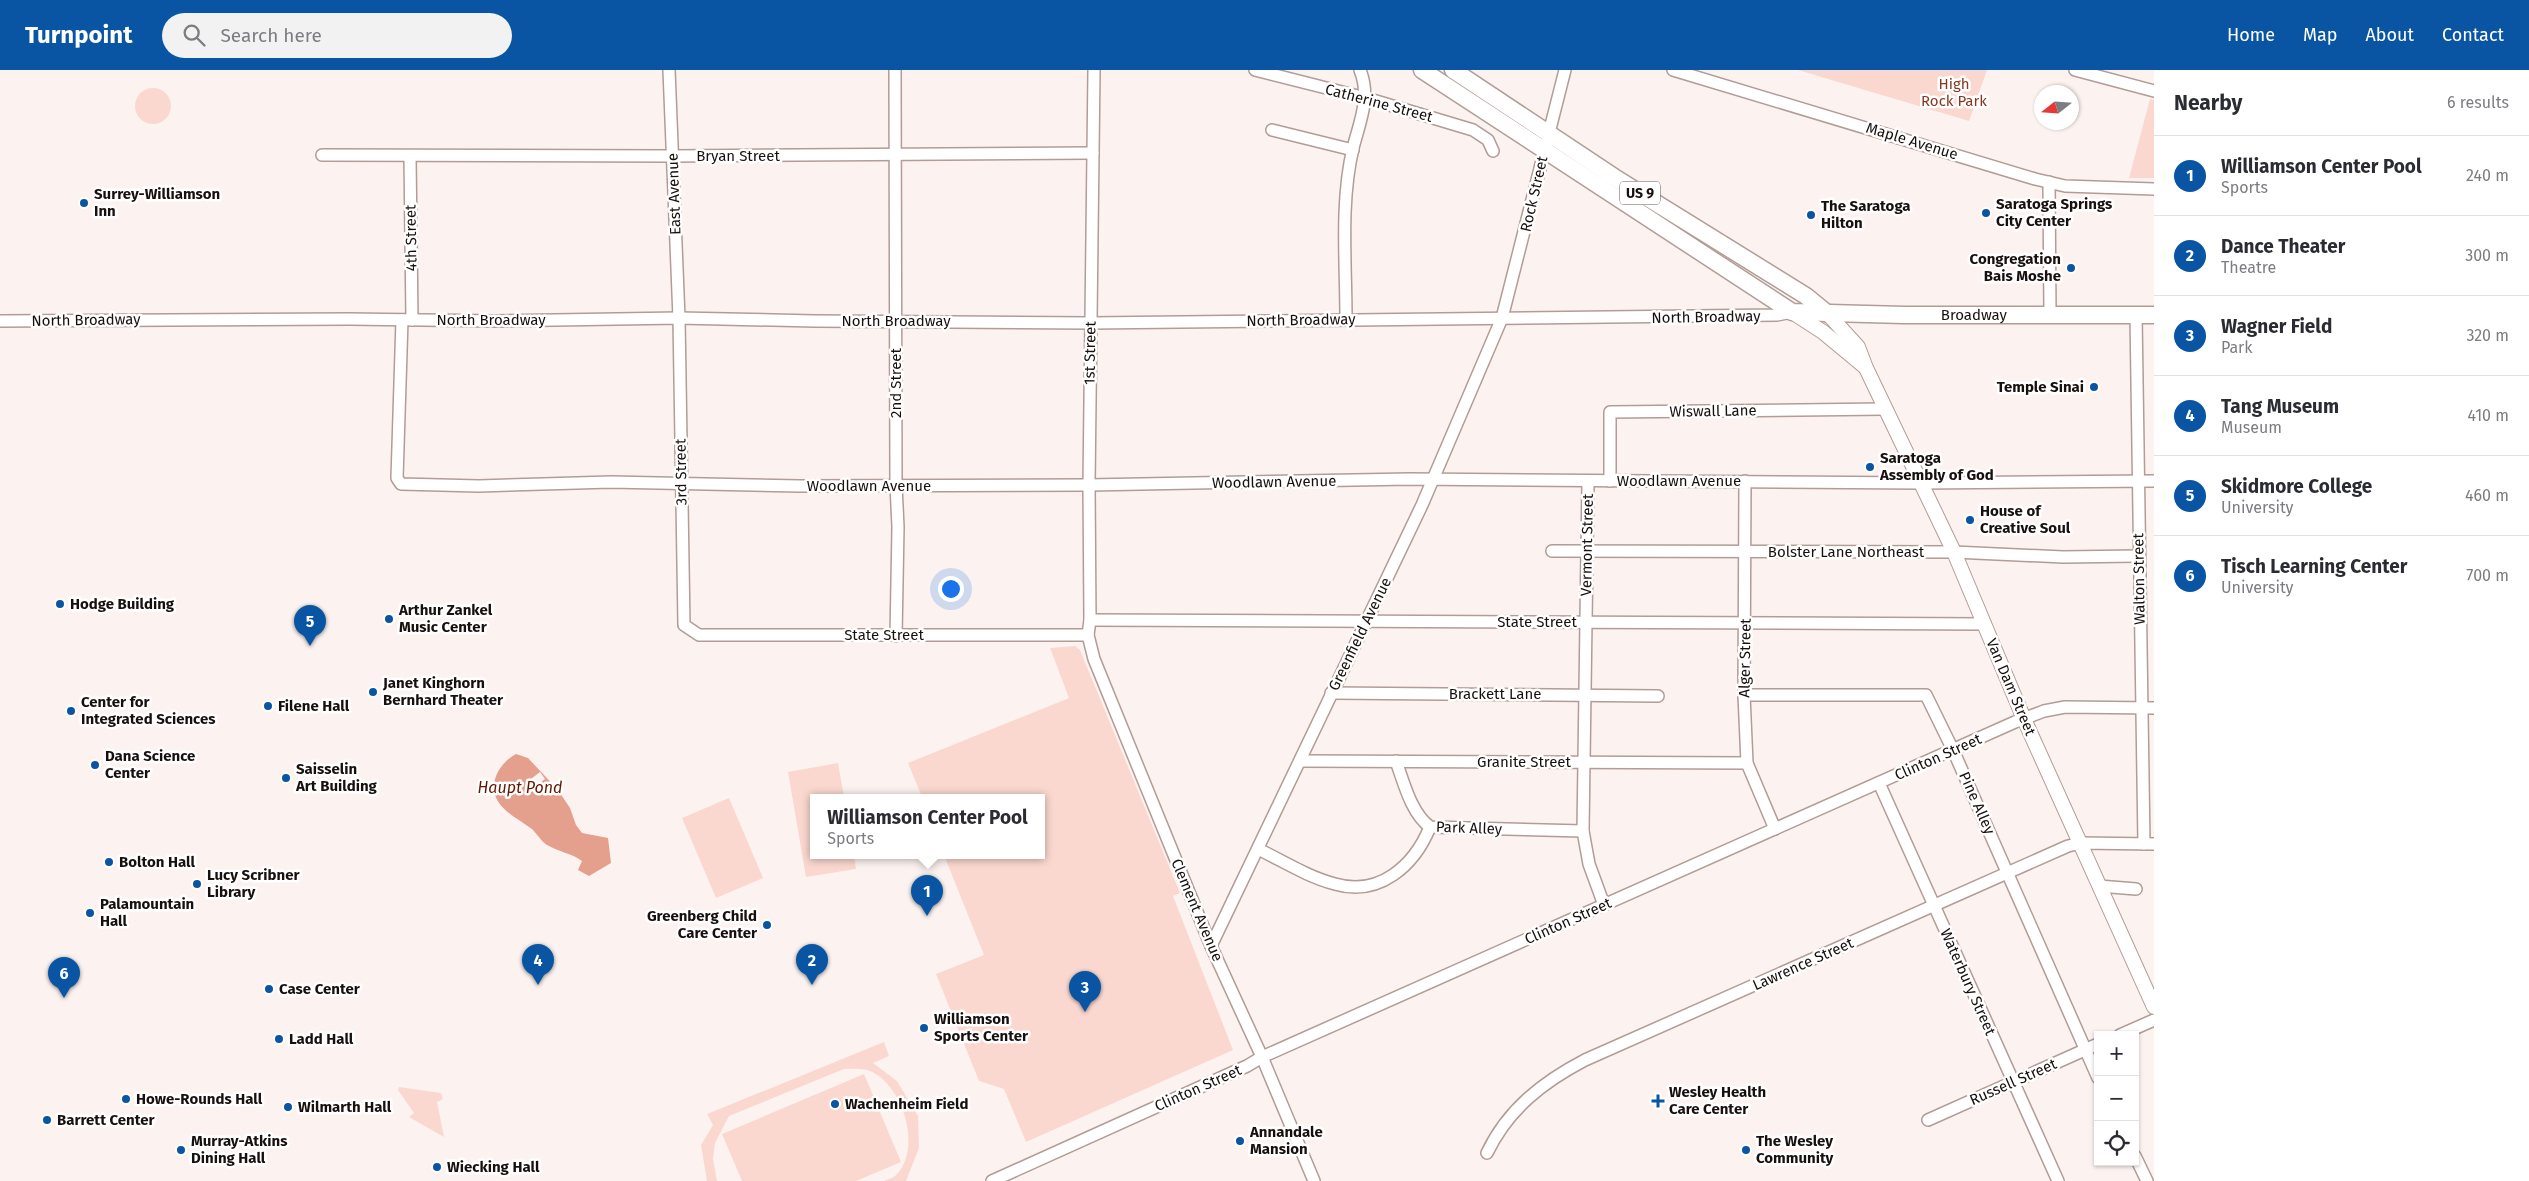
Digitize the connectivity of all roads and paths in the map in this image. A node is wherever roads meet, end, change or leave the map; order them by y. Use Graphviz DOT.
graph roads {
  1 [pos="669,70"];
  2 [pos="895,70"];
  3 [pos="1094,70"];
  4 [pos="1255,70"];
  5 [pos="1360,70"];
  6 [pos="1422,70"];
  7 [pos="1453,70"];
  8 [pos="1565,70"];
  9 [pos="1673,70"];
  10 [pos="2075,70"];
  11 [pos="2154,91"];
  12 [pos="1366,98"];
  13 [pos="1272,130"];
  14 [pos="1548,133"];
  15 [pos="1353,150"];
  16 [pos="1493,151"];
  17 [pos="1543,151"];
  18 [pos="1093,153"];
  19 [pos="322,155"];
  20 [pos="897,155"];
  21 [pos="410,156"];
  22 [pos="673,156"];
  23 [pos="2049,182"];
  24 [pos="2154,190"];
  25 [pos="1792,312"];
  26 [pos="1828,314"];
  27 [pos="2050,314"];
  28 [pos="2136,315"];
  29 [pos="2154,315"];
  30 [pos="679,318"];
  31 [pos="1502,318"];
  32 [pos="1346,319"];
  33 [pos="407,320"];
  34 [pos="897,320"];
  35 [pos="0,321"];
  36 [pos="1091,323"];
  37 [pos="1866,368"];
  38 [pos="1885,409"];
  39 [pos="398,478"];
  40 [pos="1433,480"];
  41 [pos="2154,480"];
  42 [pos="1588,481"];
  43 [pos="1610,481"];
  44 [pos="2137,481"];
  45 [pos="1745,482"];
  46 [pos="681,483"];
  47 [pos="1921,483"];
  48 [pos="896,485"];
  49 [pos="1089,485"];
  50 [pos="1552,551"];
  51 [pos="1586,552"];
  52 [pos="1747,552"];
  53 [pos="1954,552"];
  54 [pos="2138,556"];
  55 [pos="1090,620"];
  56 [pos="1366,621"];
  57 [pos="1745,622"];
  58 [pos="1586,623"];
  59 [pos="1985,624"];
  60 [pos="684,625"];
  61 [pos="1088,635"];
  62 [pos="896,636"];
  63 [pos="1332,693"];
  64 [pos="1585,695"];
  65 [pos="1658,696"];
  66 [pos="1744,696"];
  67 [pos="2141,708"];
  68 [pos="2154,708"];
  69 [pos="2024,719"];
  70 [pos="1953,750"];
  71 [pos="1300,761"];
  72 [pos="1396,761"];
  73 [pos="1584,762"];
  74 [pos="1747,762"];
  75 [pos="1879,783"];
  76 [pos="1430,827"];
  77 [pos="1775,829"];
  78 [pos="1583,831"];
  79 [pos="2081,843"];
  80 [pos="2149,844"];
  81 [pos="1258,849"];
  82 [pos="2007,872"];
  83 [pos="2100,886"];
  84 [pos="2136,889"];
  85 [pos="1604,905"];
  86 [pos="1934,906"];
  87 [pos="1211,946"];
  88 [pos="2154,1007"];
  89 [pos="2154,1020"];
  90 [pos="2129,1031"];
  91 [pos="2094,1046"];
  92 [pos="2084,1050"];
  93 [pos="1262,1057"];
  94 [pos="2097,1076"];
  95 [pos="2014,1082"];
  96 [pos="1928,1120"];
  97 [pos="1487,1153"];
  98 [pos="2139,1164"];
  99 [pos="992,1181"];
  100 [pos="1314,1181"];
  101 [pos="2058,1181"];
  102 [pos="2147,1181"];
  1 -- 22 [label="street, East Avenue"];
  2 -- 20 [label="street, 2nd Street"];
  3 -- 18 [label="street, 1st Street"];
  4 -- 12 [label="street, Catherine Street"];
  5 -- 12 [label="street"];
  6 -- 17 [label="highway, US 9"];
  7 -- 14 [label="highway, US 9"];
  8 -- 14 [label="street, Rock Street"];
  9 -- 23 [label="street, Maple Avenue"];
  10 -- 11 [label="street"];
  12 -- 15 [label="street"];
  12 -- 16 [label="street, Catherine Street"];
  13 -- 15 [label="street"];
  14 -- 17 [label="street, Rock Street"];
  14 -- 26 [label="highway, US 9"];
  15 -- 32 [label="street"];
  17 -- 25 [label="highway, US 9"];
  17 -- 31 [label="street, Rock Street"];
  18 -- 20 [label="street, Bryan Street"];
  18 -- 36 [label="street, 1st Street"];
  19 -- 21 [label="street, Bryan Street"];
  20 -- 22 [label="street, Bryan Street"];
  20 -- 34 [label="street, 2nd Street"];
  21 -- 22 [label="street, Bryan Street"];
  21 -- 33 [label="street, 4th Street"];
  22 -- 30 [label="street, East Avenue"];
  23 -- 24 [label="street, Maple Avenue"];
  23 -- 27 [label="street"];
  25 -- 26 [label="highway, Broadway / US 9"];
  25 -- 31 [label="street, North Broadway"];
  25 -- 37 [label="main road, Van Dam Street"];
  26 -- 27 [label="highway, Broadway / US 9"];
  26 -- 37 [label="main road, Van Dam Street"];
  27 -- 28 [label="highway, Broadway / US 9"];
  28 -- 29 [label="highway, Broadway / US 9"];
  28 -- 44 [label="street, Walton Street"];
  30 -- 33 [label="street, North Broadway"];
  30 -- 34 [label="street, North Broadway"];
  30 -- 46 [label="street, 3rd Street"];
  31 -- 32 [label="street, North Broadway"];
  31 -- 40 [label="street, Greenfield Avenue"];
  32 -- 36 [label="street, North Broadway"];
  33 -- 35 [label="street, North Broadway"];
  33 -- 39 [label="street, 4th Street"];
  34 -- 36 [label="street, North Broadway"];
  34 -- 48 [label="street, 2nd Street"];
  36 -- 49 [label="street, 1st Street"];
  37 -- 38 [label="main road, Van Dam Street"];
  38 -- 43 [label="street, Wiswall Lane"];
  38 -- 47 [label="main road, Van Dam Street"];
  39 -- 46 [label="street, Woodlawn Avenue"];
  40 -- 42 [label="street, Woodlawn Avenue"];
  40 -- 49 [label="street, Woodlawn Avenue"];
  40 -- 56 [label="street, Greenfield Avenue"];
  41 -- 44 [label="street, Woodlawn Avenue"];
  42 -- 43 [label="street, Woodlawn Avenue"];
  42 -- 51 [label="street, Vermont Street"];
  43 -- 45 [label="street, Woodlawn Avenue"];
  44 -- 47 [label="street, Woodlawn Avenue"];
  44 -- 54 [label="street, Walton Street"];
  45 -- 47 [label="street, Woodlawn Avenue"];
  45 -- 52 [label="street, Alger Street"];
  46 -- 48 [label="street, Woodlawn Avenue"];
  46 -- 60 [label="street, 3rd Street"];
  47 -- 53 [label="main road, Van Dam Street"];
  48 -- 49 [label="street, Woodlawn Avenue"];
  48 -- 62 [label="street, 2nd Street"];
  49 -- 55 [label="street, 1st Street"];
  50 -- 51 [label="street, Bolster Lane Northeast"];
  51 -- 52 [label="street, Bolster Lane Northeast"];
  51 -- 58 [label="street, Vermont Street"];
  52 -- 53 [label="street, Bolster Lane Northeast"];
  52 -- 57 [label="street, Alger Street"];
  53 -- 54 [label="street, Bolster Lane Northeast"];
  53 -- 59 [label="main road, Van Dam Street"];
  54 -- 67 [label="street, Walton Street"];
  55 -- 56 [label="street, State Street"];
  55 -- 61 [label="street, 1st Street"];
  56 -- 58 [label="street, State Street"];
  56 -- 63 [label="street, Greenfield Avenue"];
  57 -- 58 [label="street, State Street"];
  57 -- 59 [label="street, State Street"];
  57 -- 66 [label="street, Alger Street"];
  58 -- 64 [label="street, Vermont Street"];
  59 -- 69 [label="main road, Van Dam Street"];
  60 -- 62 [label="street, State Street"];
  61 -- 62 [label="street, State Street"];
  61 -- 87 [label="street, Clement Avenue"];
  63 -- 64 [label="street, Brackett Lane"];
  63 -- 71 [label="street, Greenfield Avenue"];
  64 -- 65 [label="street, Brackett Lane"];
  64 -- 73 [label="street, Vermont Street"];
  66 -- 70 [label="street, Pine Alley"];
  66 -- 74 [label="street, Alger Street"];
  67 -- 68 [label="street, Clinton Street"];
  67 -- 69 [label="street, Clinton Street"];
  67 -- 80 [label="street, Walton Street"];
  69 -- 70 [label="street, Clinton Street"];
  69 -- 79 [label="main road, Van Dam Street"];
  70 -- 75 [label="street, Clinton Street"];
  70 -- 82 [label="street, Pine Alley"];
  71 -- 72 [label="street, Granite Street"];
  71 -- 81 [label="street, Greenfield Avenue"];
  72 -- 73 [label="street, Granite Street"];
  72 -- 76 [label="street, Park Alley"];
  73 -- 74 [label="street, Granite Street"];
  73 -- 78 [label="street, Vermont Street"];
  74 -- 77 [label="street, Alger Street"];
  75 -- 77 [label="street, Clinton Street"];
  75 -- 86 [label="street, Waterbury Street"];
  76 -- 78 [label="street, Park Alley"];
  76 -- 81 [label="street"];
  77 -- 85 [label="street, Clinton Street"];
  78 -- 85 [label="street, Vermont Street"];
  79 -- 80 [label="street, Lawrence Street"];
  79 -- 82 [label="street, Lawrence Street"];
  79 -- 83 [label="main road, Van Dam Street"];
  81 -- 87 [label="street, Greenfield Avenue"];
  82 -- 86 [label="street, Lawrence Street"];
  82 -- 92 [label="street, Pine Alley"];
  83 -- 84 [label="street"];
  83 -- 88 [label="main road, Van Dam Street"];
  85 -- 93 [label="street, Clinton Street"];
  86 -- 95 [label="street, Waterbury Street"];
  86 -- 97 [label="street, Lawrence Street"];
  87 -- 93 [label="street, Clement Avenue"];
  89 -- 90 [label="street"];
  91 -- 92 [label="street, Russell Street"];
  92 -- 94 [label="street, Pine Alley"];
  92 -- 95 [label="street, Russell Street"];
  93 -- 99 [label="street, Clinton Street"];
  93 -- 100 [label="street, Clement Avenue"];
  95 -- 96 [label="street, Russell Street"];
  95 -- 101 [label="street, Waterbury Street"];
  98 -- 102 [label="street"];
}
